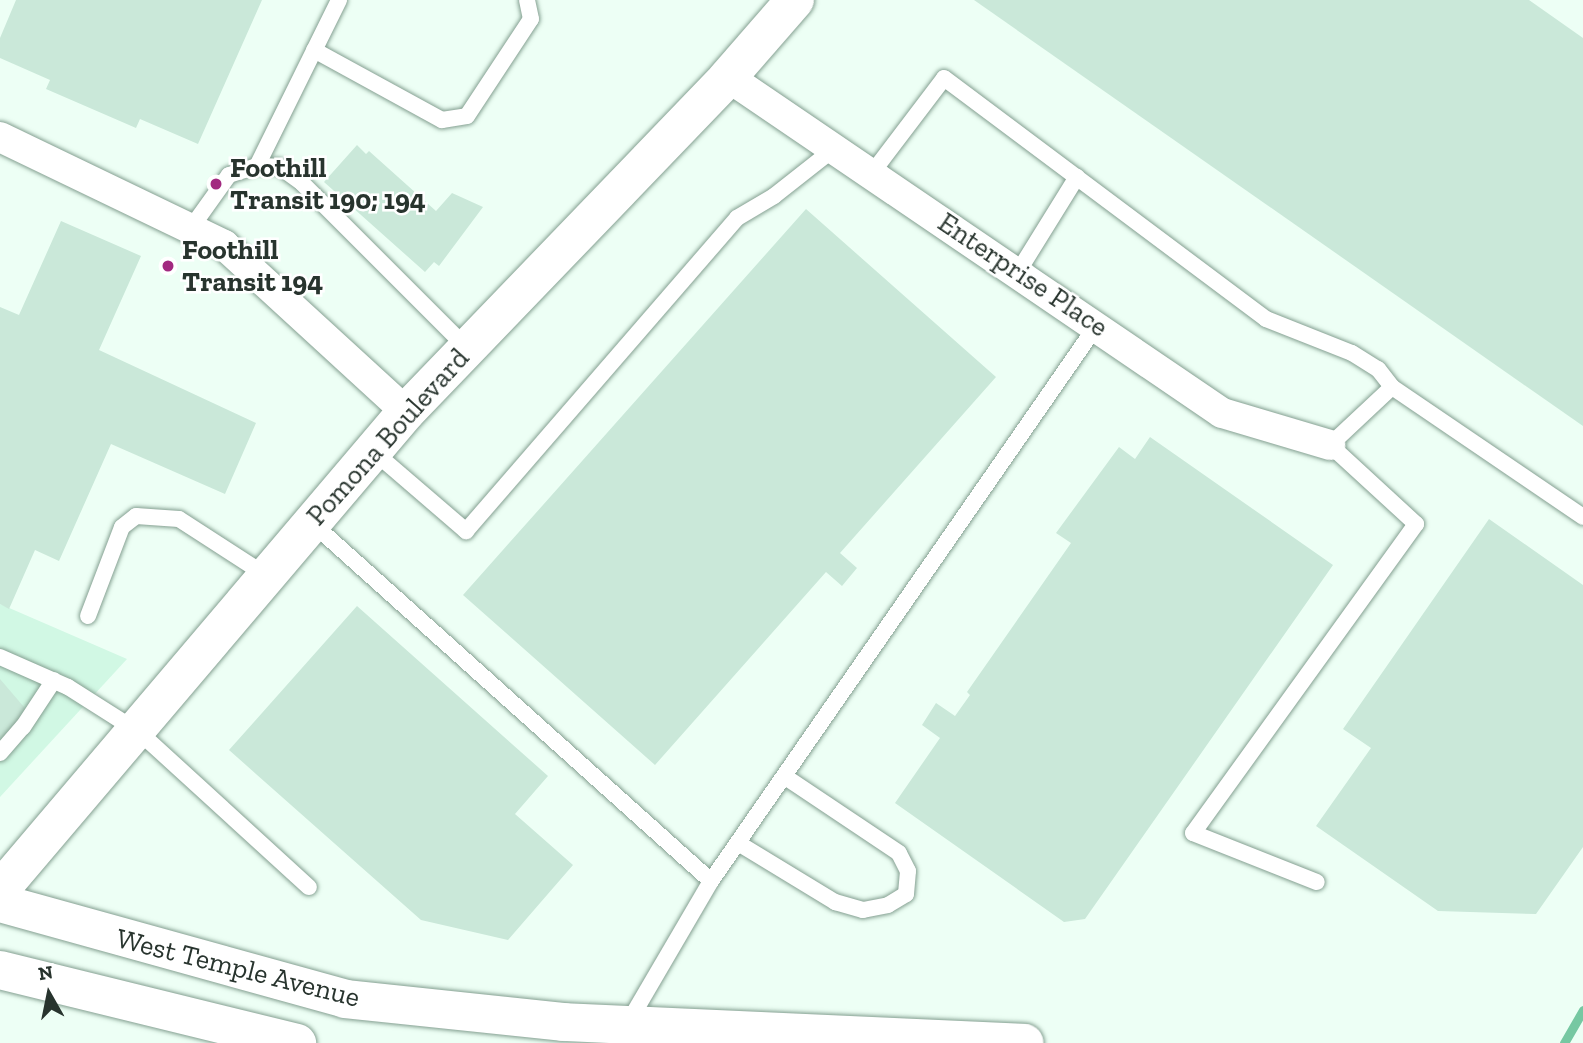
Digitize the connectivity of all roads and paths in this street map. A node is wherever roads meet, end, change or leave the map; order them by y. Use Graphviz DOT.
graph roads {
  1 [pos="339,0"];
  2 [pos="527,0"];
  3 [pos="795,0"];
  4 [pos="314,50"];
  5 [pos="728,77"];
  6 [pos="0,137"];
  7 [pos="835,148"];
  8 [pos="257,166"];
  9 [pos="872,173"];
  10 [pos="1077,177"];
  11 [pos="191,228"];
  12 [pos="1018,272"];
  13 [pos="1097,325"];
  14 [pos="467,348"];
  15 [pos="1392,387"];
  16 [pos="405,412"];
  17 [pos="1330,445"];
  18 [pos="373,451"];
  19 [pos="1583,517"];
  20 [pos="311,522"];
  21 [pos="267,576"];
  22 [pos="88,615"];
  23 [pos="0,657"];
  24 [pos="54,680"];
  25 [pos="139,732"];
  26 [pos="0,753"];
  27 [pos="784,776"];
  28 [pos="738,843"];
  29 [pos="712,881"];
  30 [pos="1317,882"];
  31 [pos="309,887"];
  32 [pos="0,890"];
  33 [pos="0,903"];
  34 [pos="0,970"];
  35 [pos="626,1025"];
  36 [pos="297,1043"];
  37 [pos="1013,1043"];
  38 [pos="1025,1043"];
  1 -- 4 [label="lane"];
  2 -- 4 [label="lane"];
  3 -- 5 [label="main road, Pomona Boulevard"];
  4 -- 8 [label="lane"];
  5 -- 7 [label="street, Enterprise Place"];
  5 -- 14 [label="main road, Pomona Boulevard"];
  6 -- 11 [label="street"];
  7 -- 9 [label="street, Enterprise Place"];
  7 -- 18 [label="lane"];
  8 -- 11 [label="lane"];
  8 -- 14 [label="lane"];
  9 -- 10 [label="lane"];
  9 -- 12 [label="street, Enterprise Place"];
  10 -- 12 [label="lane"];
  10 -- 15 [label="lane"];
  11 -- 16 [label="street"];
  12 -- 13 [label="street, Enterprise Place"];
  13 -- 17 [label="street, Enterprise Place"];
  13 -- 27 [label="lane"];
  14 -- 16 [label="main road, Pomona Boulevard"];
  15 -- 17 [label="lane"];
  15 -- 19 [label="lane"];
  16 -- 18 [label="main road, Pomona Boulevard"];
  17 -- 30 [label="lane"];
  18 -- 20 [label="main road, Pomona Boulevard"];
  20 -- 21 [label="main road, Pomona Boulevard"];
  20 -- 29 [label="lane"];
  21 -- 22 [label="lane"];
  21 -- 25 [label="main road, Pomona Boulevard"];
  23 -- 24 [label="lane"];
  24 -- 25 [label="lane"];
  24 -- 26 [label="lane"];
  25 -- 31 [label="lane"];
  25 -- 32 [label="main road, Pomona Boulevard"];
  27 -- 28 [label="lane"];
  27 -- 28 [label="lane"];
  28 -- 29 [label="lane"];
  29 -- 35 [label="lane"];
  33 -- 35 [label="main road, West Temple Avenue"];
  34 -- 36 [label="main road, West Temple Avenue"];
  35 -- 37 [label="main road, West Temple Avenue"];
  37 -- 38 [label="main road, West Temple Avenue"];
}
